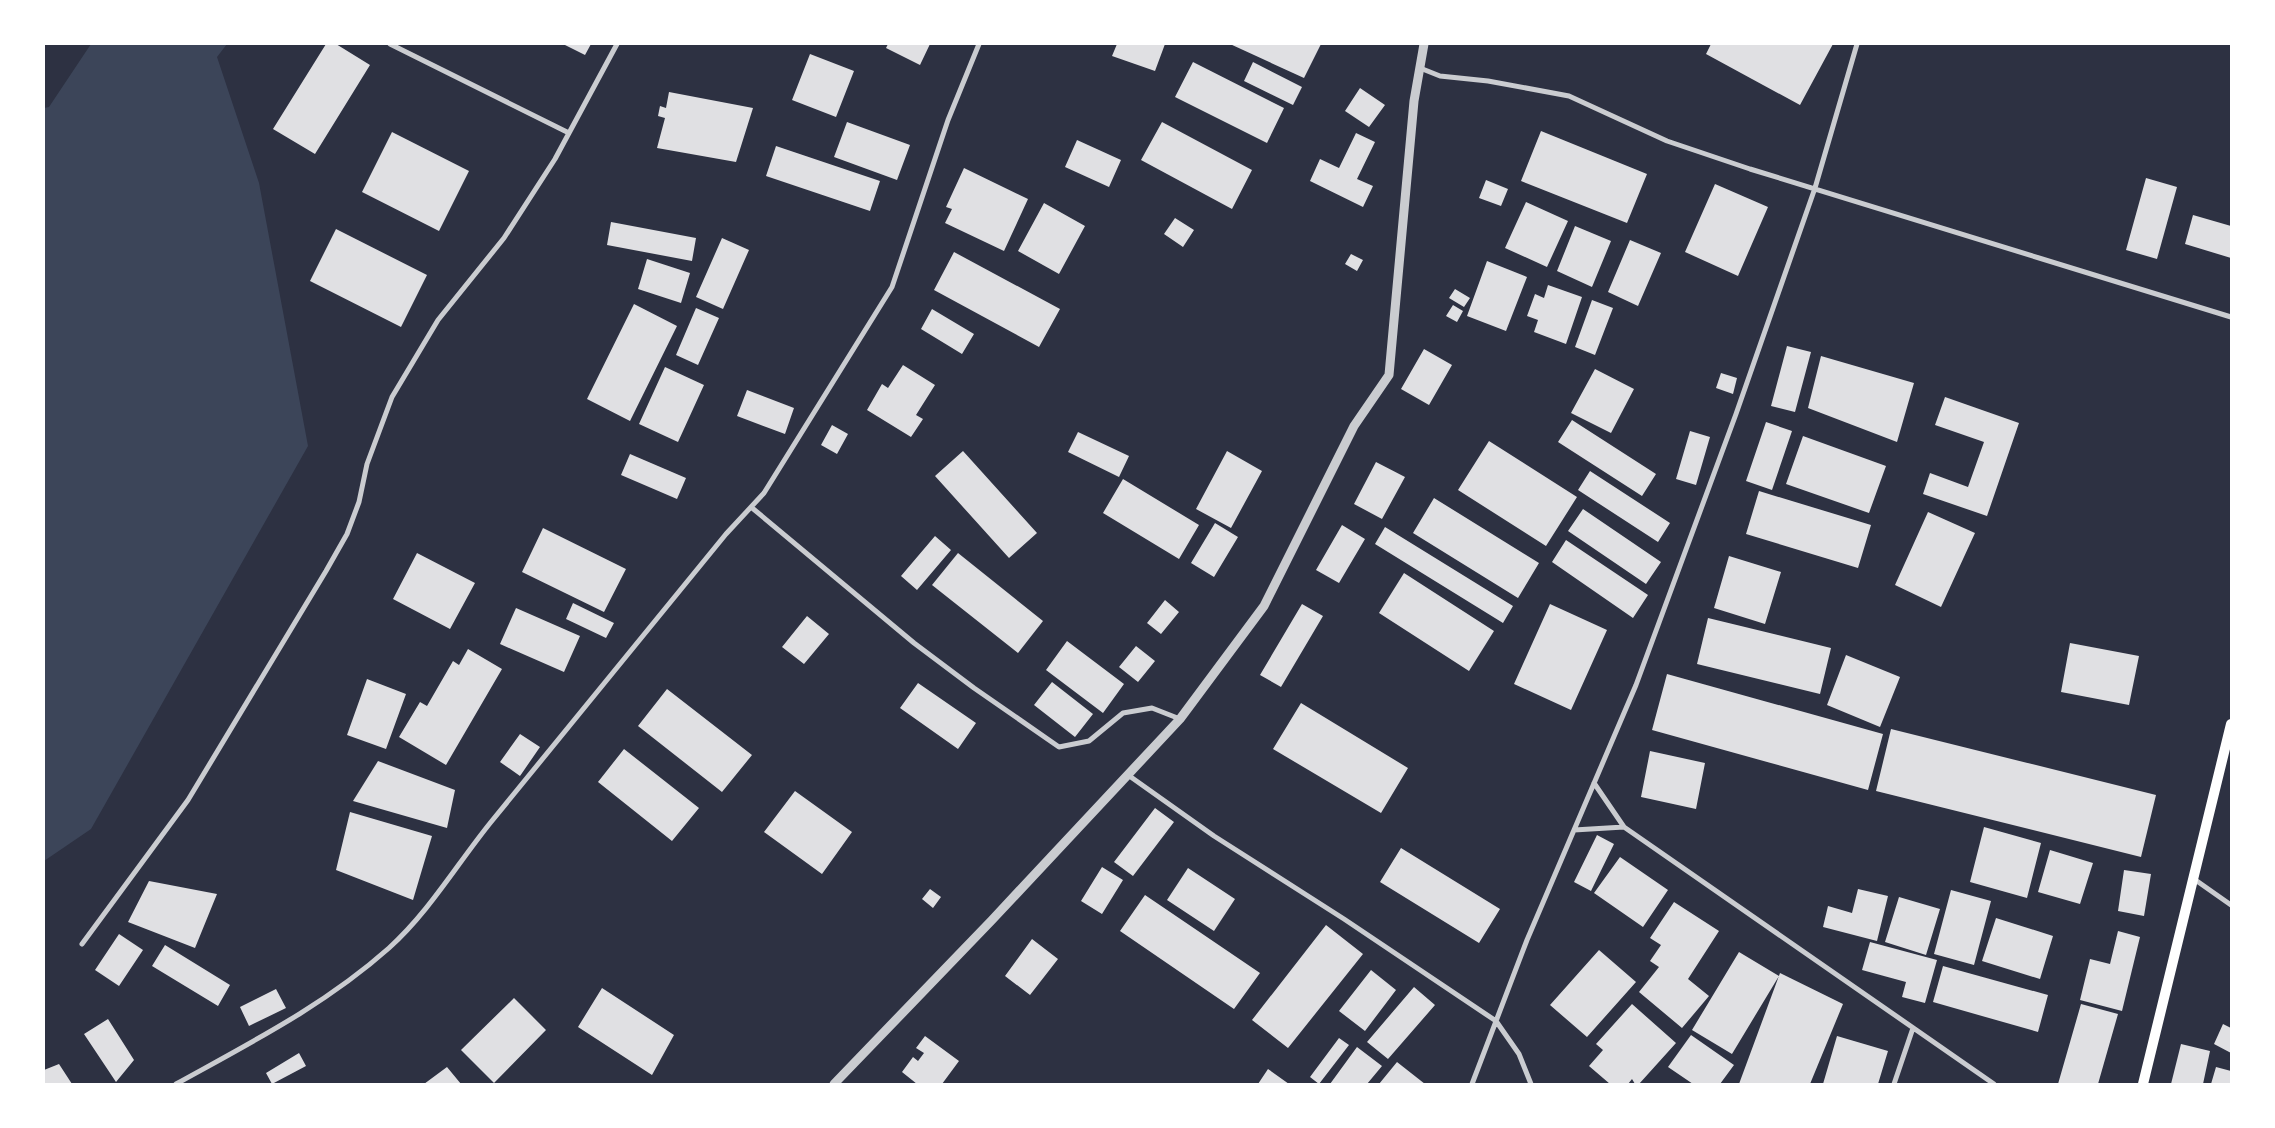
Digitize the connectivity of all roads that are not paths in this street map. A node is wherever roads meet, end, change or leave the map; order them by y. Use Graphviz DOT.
graph roads {
  1 [pos="390,44"];
  2 [pos="617,44"];
  3 [pos="979,44"];
  4 [pos="1424,44"];
  5 [pos="1857,44"];
  6 [pos="1420,68"];
  7 [pos="569,133"];
  8 [pos="1815,188"];
  9 [pos="2231,317"];
  10 [pos="751,507"];
  11 [pos="1180,719"];
  12 [pos="2231,724"];
  13 [pos="1128,775"];
  14 [pos="1594,783"];
  15 [pos="1624,827"];
  16 [pos="1574,830"];
  17 [pos="2193,878"];
  18 [pos="2231,905"];
  19 [pos="82,944"];
  20 [pos="1496,1021"];
  21 [pos="1913,1028"];
  22 [pos="176,1084"];
  23 [pos="834,1084"];
  24 [pos="1472,1084"];
  25 [pos="1530,1084"];
  26 [pos="1894,1084"];
  27 [pos="1994,1084"];
  28 [pos="2143,1084"];
  1 -- 7 [label="street"];
  2 -- 7 [label="street"];
  3 -- 10 [label="street"];
  4 -- 6 [label="street"];
  5 -- 8 [label="street"];
  6 -- 8 [label="street"];
  6 -- 11 [label="street"];
  7 -- 19 [label="street"];
  8 -- 9 [label="street"];
  8 -- 14 [label="street"];
  10 -- 11 [label="street"];
  10 -- 22 [label="street"];
  11 -- 13 [label="street"];
  12 -- 17 [label="main road"];
  13 -- 20 [label="street"];
  13 -- 23 [label="street"];
  14 -- 15 [label="street"];
  14 -- 16 [label="street"];
  15 -- 16 [label="street"];
  15 -- 21 [label="street"];
  16 -- 20 [label="street"];
  17 -- 18 [label="street"];
  17 -- 28 [label="main road"];
  20 -- 24 [label="street"];
  20 -- 25 [label="street"];
  21 -- 26 [label="street"];
  21 -- 27 [label="street"];
}
